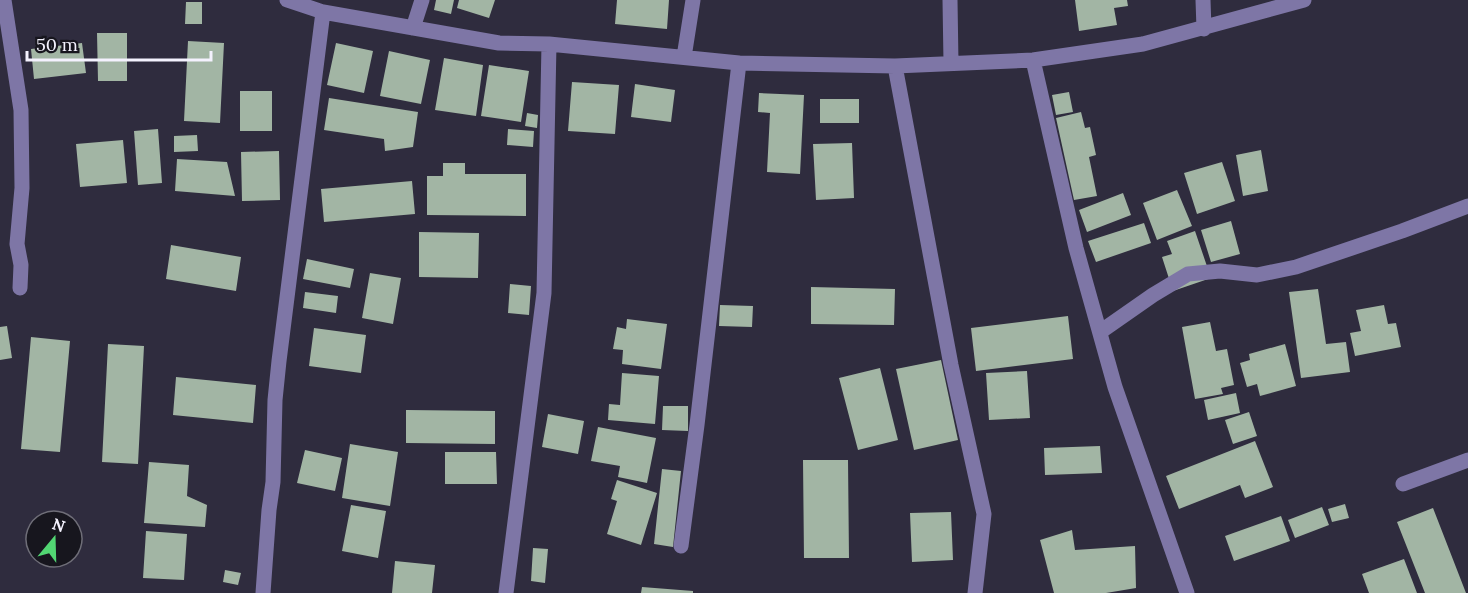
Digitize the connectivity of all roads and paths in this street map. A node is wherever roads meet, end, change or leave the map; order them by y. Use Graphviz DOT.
graph roads {
  1 [pos="4,0"];
  2 [pos="287,0"];
  3 [pos="422,0"];
  4 [pos="693,0"];
  5 [pos="950,0"];
  6 [pos="1203,0"];
  7 [pos="1304,0"];
  8 [pos="323,12"];
  9 [pos="412,28"];
  10 [pos="1204,29"];
  11 [pos="549,44"];
  12 [pos="684,57"];
  13 [pos="1033,60"];
  14 [pos="739,63"];
  15 [pos="951,63"];
  16 [pos="895,66"];
  17 [pos="1468,206"];
  18 [pos="21,288"];
  19 [pos="1100,332"];
  20 [pos="1468,460"];
  21 [pos="1403,484"];
  22 [pos="681,546"];
  23 [pos="263,593"];
  24 [pos="506,593"];
  25 [pos="975,593"];
  26 [pos="1187,593"];
  1 -- 18 [label="street"];
  2 -- 8 [label="street"];
  3 -- 9 [label="street"];
  4 -- 12 [label="street"];
  5 -- 15 [label="street"];
  6 -- 10 [label="street"];
  7 -- 10 [label="street"];
  8 -- 9 [label="street"];
  8 -- 23 [label="street"];
  9 -- 11 [label="street"];
  10 -- 13 [label="street"];
  11 -- 12 [label="street"];
  11 -- 24 [label="street"];
  12 -- 14 [label="street"];
  13 -- 15 [label="street"];
  13 -- 19 [label="street"];
  14 -- 16 [label="street"];
  14 -- 22 [label="street"];
  15 -- 16 [label="street"];
  16 -- 25 [label="street"];
  17 -- 19 [label="street"];
  19 -- 26 [label="street"];
  20 -- 21 [label="street"];
}
